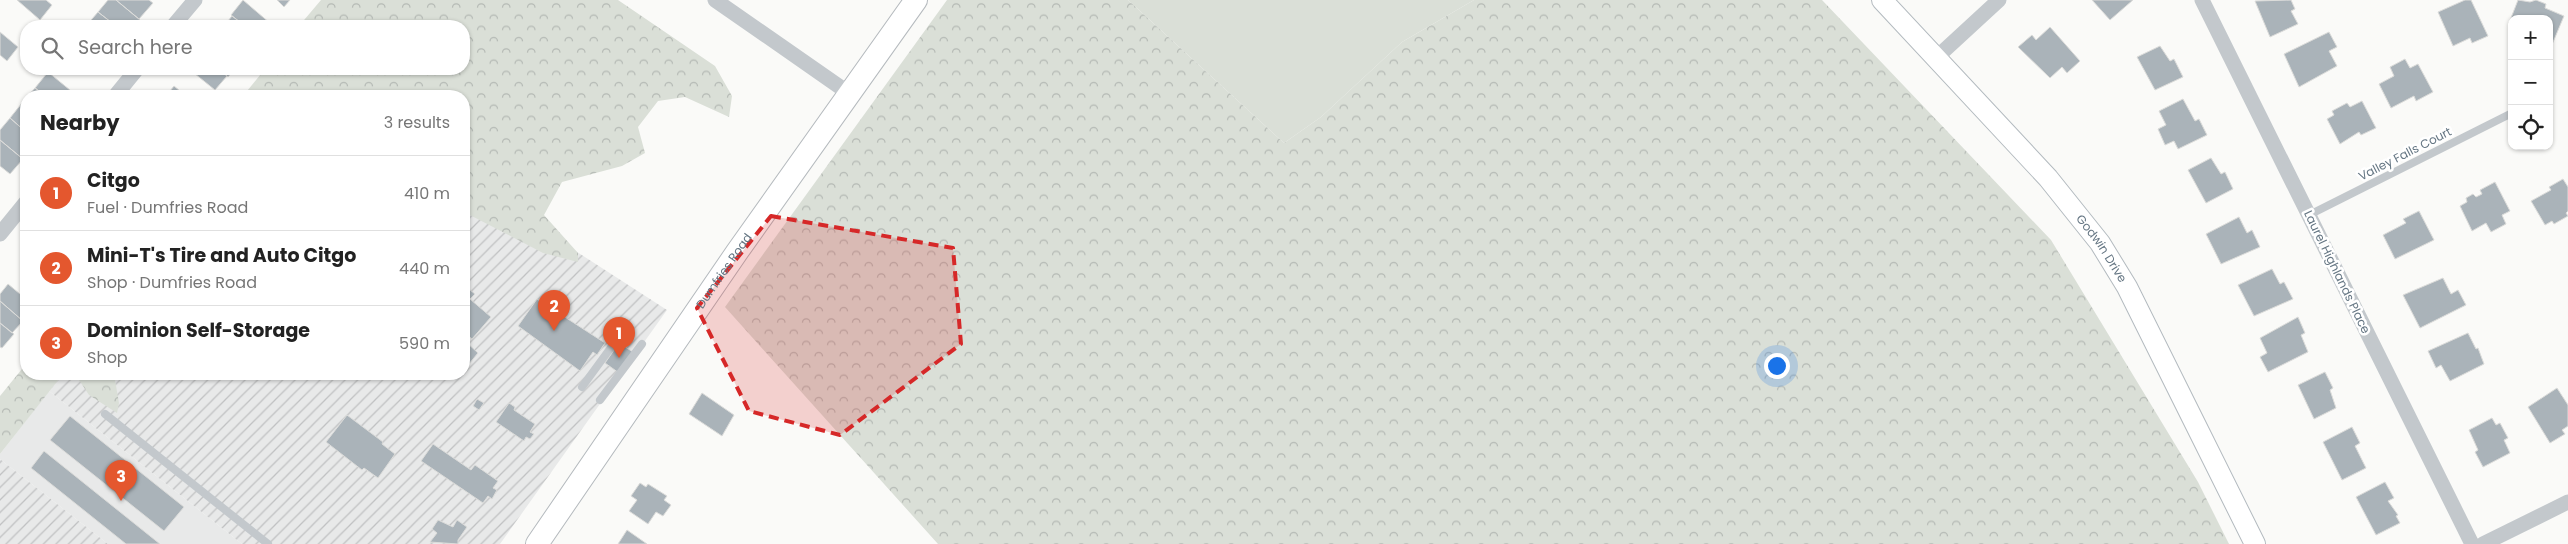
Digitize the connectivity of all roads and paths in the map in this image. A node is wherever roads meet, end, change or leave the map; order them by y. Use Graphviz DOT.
graph roads {
  1 [pos="194,0"];
  2 [pos="715,0"];
  3 [pos="916,0"];
  4 [pos="1882,0"];
  5 [pos="1999,0"];
  6 [pos="2202,0"];
  7 [pos="178,20"];
  8 [pos="1936,58"];
  9 [pos="133,75"];
  10 [pos="120,90"];
  11 [pos="850,94"];
  12 [pos="2508,115"];
  13 [pos="20,209"];
  14 [pos="2309,215"];
  15 [pos="0,234"];
  16 [pos="623,330"];
  17 [pos="642,344"];
  18 [pos="582,387"];
  19 [pos="600,400"];
  20 [pos="105,414"];
  21 [pos="2568,502"];
  22 [pos="268,544"];
  23 [pos="537,544"];
  24 [pos="2254,544"];
  25 [pos="2472,544"];
  26 [pos="2483,544"];
  1 -- 7 [label="street"];
  2 -- 11 [label="street"];
  3 -- 11 [label="main road, Dumfries Road"];
  4 -- 8 [label="street, Godwin Drive"];
  5 -- 8 [label="street"];
  6 -- 14 [label="street, Laurel Highlands Place"];
  8 -- 24 [label="street, Godwin Drive"];
  9 -- 10 [label="street"];
  11 -- 23 [label="main road, Dumfries Road"];
  12 -- 14 [label="lane, Valley Falls Court"];
  13 -- 15 [label="street"];
  14 -- 25 [label="street, Laurel Highlands Place"];
  16 -- 18 [label="lane"];
  17 -- 19 [label="lane"];
  20 -- 22 [label="lane"];
  21 -- 26 [label="street"];
}
